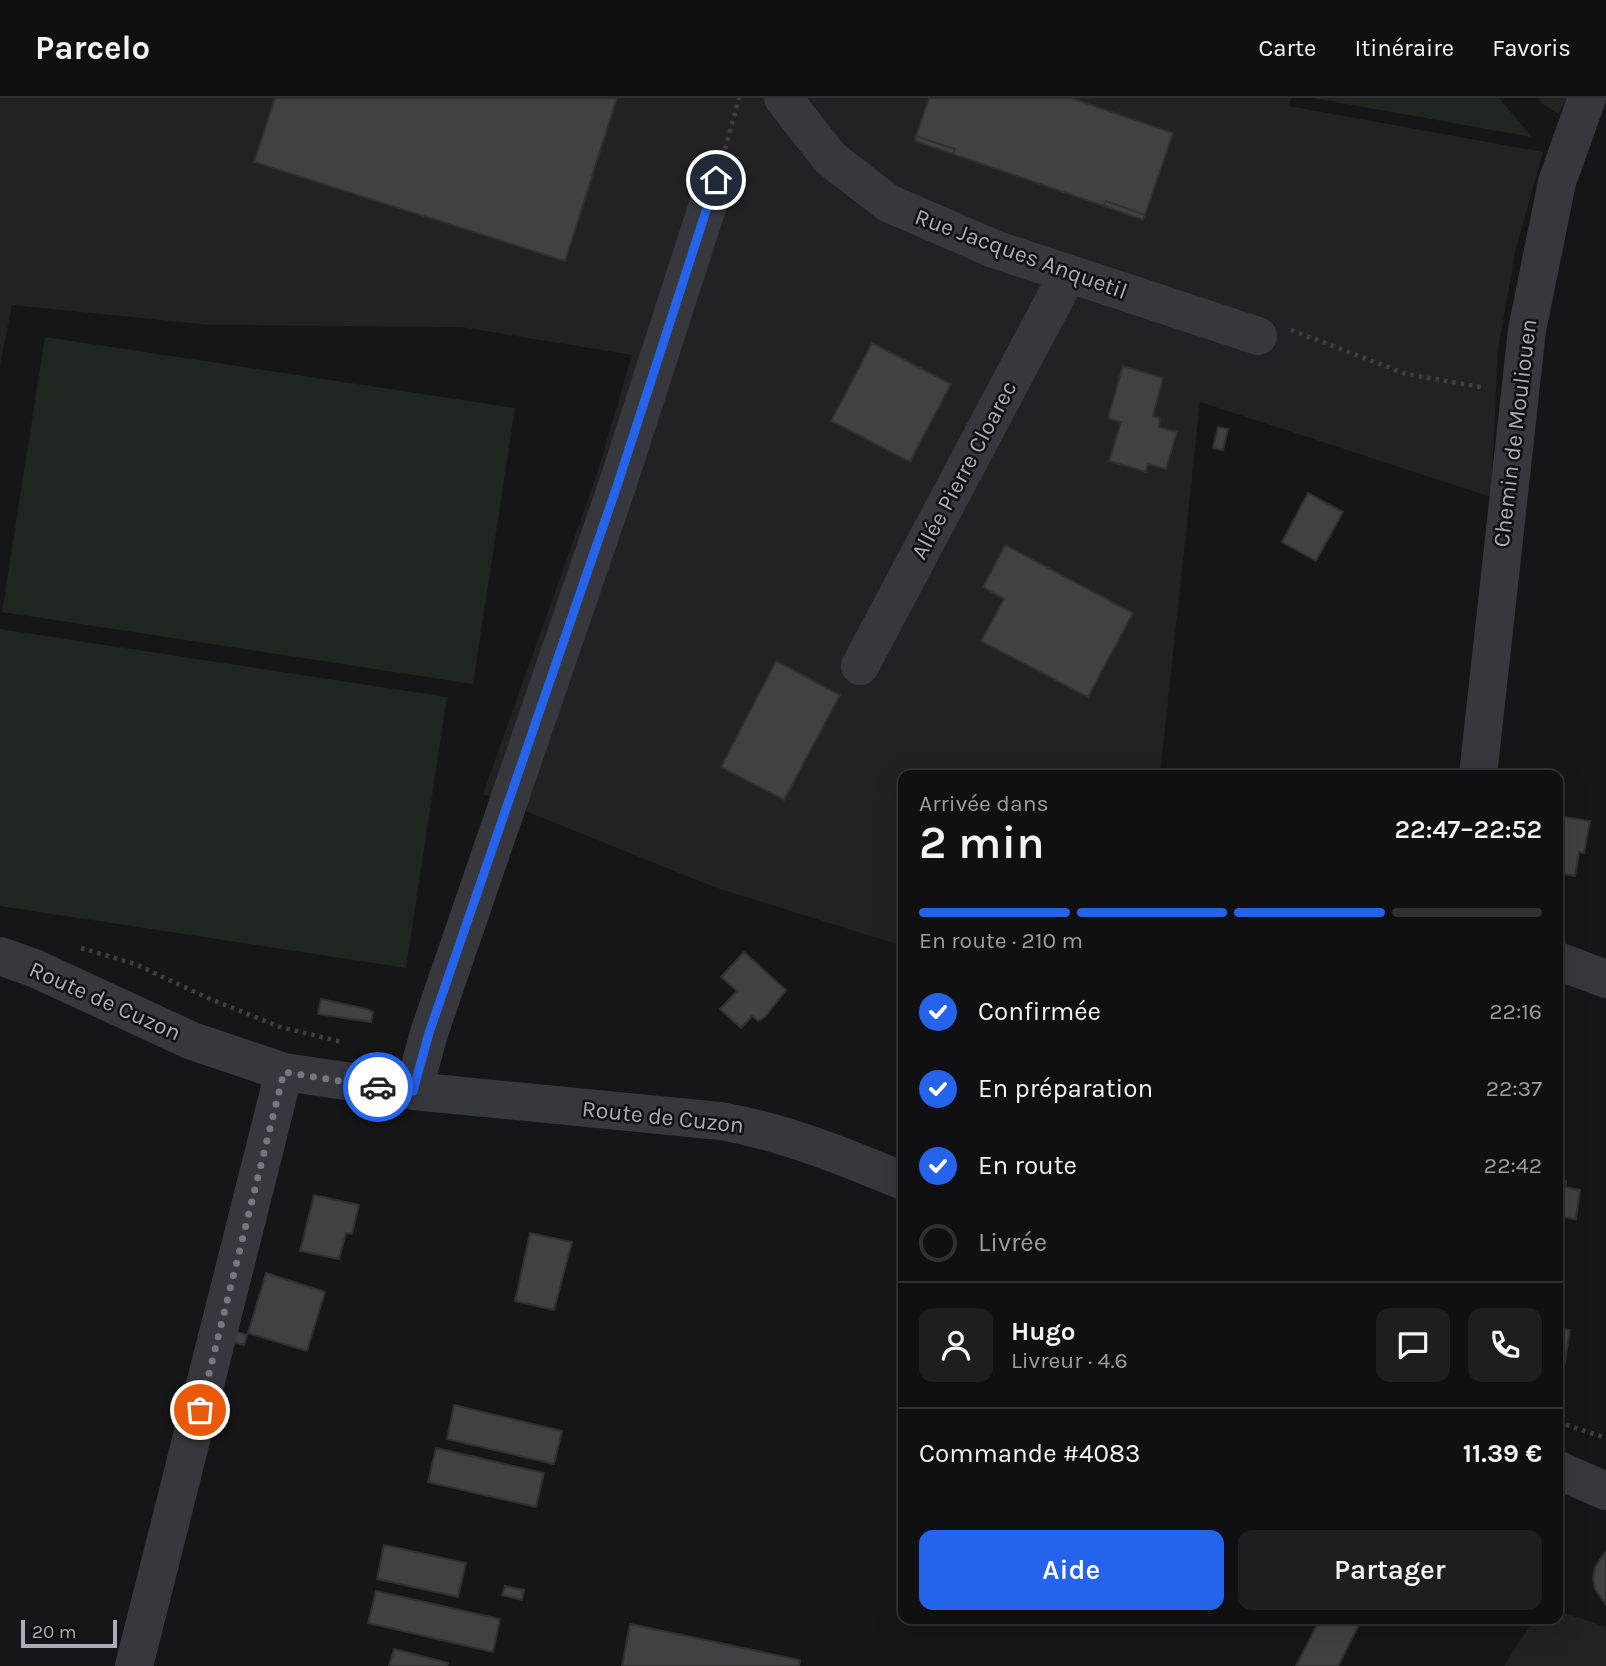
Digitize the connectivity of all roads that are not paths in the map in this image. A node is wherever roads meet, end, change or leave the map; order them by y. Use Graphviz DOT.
graph roads {
  1 [pos="783,98"];
  2 [pos="1587,98"];
  3 [pos="716,180"];
  4 [pos="1068,274"];
  5 [pos="1258,336"];
  6 [pos="860,666"];
  7 [pos="1479,770"];
  8 [pos="0,956"];
  9 [pos="1563,963"];
  10 [pos="1606,979"];
  11 [pos="284,1072"];
  12 [pos="413,1091"];
  13 [pos="898,1179"];
  14 [pos="1563,1472"];
  15 [pos="1606,1491"];
  16 [pos="134,1666"];
  1 -- 4 [label="street, Rue Jacques Anquetil"];
  2 -- 7 [label="street, Chemin de Mouliouen"];
  3 -- 12 [label="street"];
  4 -- 5 [label="street, Rue Jacques Anquetil"];
  4 -- 6 [label="street, Allée Pierre Cloarec"];
  8 -- 11 [label="street, Route de Cuzon"];
  9 -- 10 [label="street"];
  11 -- 12 [label="street, Route de Cuzon"];
  11 -- 16 [label="street"];
  12 -- 13 [label="street, Route de Cuzon"];
  14 -- 15 [label="street"];
}
